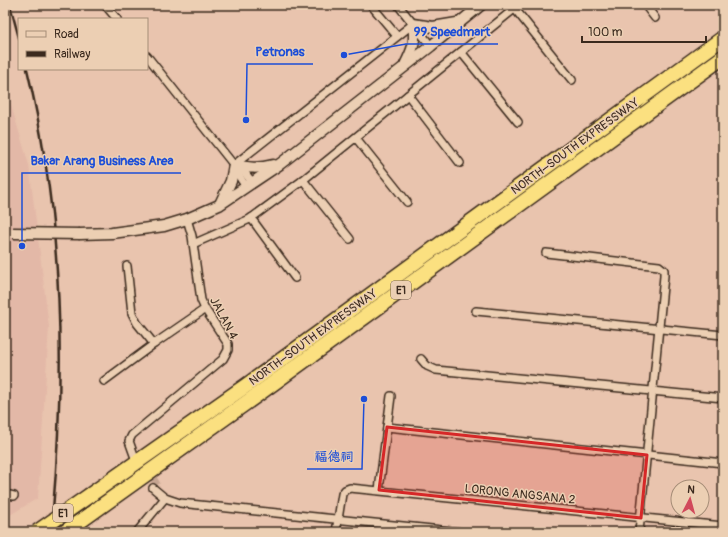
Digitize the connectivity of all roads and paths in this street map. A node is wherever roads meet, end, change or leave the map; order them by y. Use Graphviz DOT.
graph roads {
  1 [pos="105,5"];
  2 [pos="371,5"];
  3 [pos="398,5"];
  4 [pos="481,5"];
  5 [pos="645,5"];
  6 [pos="517,7"];
  7 [pos="115,18"];
  8 [pos="655,18"];
  9 [pos="459,23"];
  10 [pos="413,24"];
  11 [pos="397,36"];
  12 [pos="723,38"];
  13 [pos="431,46"];
  14 [pos="460,52"];
  15 [pos="148,57"];
  16 [pos="723,57"];
  17 [pos="404,68"];
  18 [pos="572,80"];
  19 [pos="408,95"];
  20 [pos="518,122"];
  21 [pos="356,138"];
  22 [pos="460,163"];
  23 [pos="280,164"];
  24 [pos="236,167"];
  25 [pos="303,180"];
  26 [pos="249,184"];
  27 [pos="407,202"];
  28 [pos="219,205"];
  29 [pos="251,218"];
  30 [pos="187,219"];
  31 [pos="9,233"];
  32 [pos="350,239"];
  33 [pos="193,244"];
  34 [pos="546,253"];
  35 [pos="127,266"];
  36 [pos="295,278"];
  37 [pos="205,309"];
  38 [pos="476,312"];
  39 [pos="659,329"];
  40 [pos="723,335"];
  41 [pos="154,344"];
  42 [pos="421,359"];
  43 [pos="104,381"];
  44 [pos="653,391"];
  45 [pos="391,396"];
  46 [pos="723,398"];
  47 [pos="387,427"];
  48 [pos="136,453"];
  49 [pos="647,455"];
  50 [pos="723,463"];
  51 [pos="379,490"];
  52 [pos="5,494"];
  53 [pos="14,496"];
  54 [pos="641,518"];
  55 [pos="337,519"];
  56 [pos="723,526"];
  57 [pos="37,532"];
  58 [pos="65,532"];
  59 [pos="140,532"];
  60 [pos="336,532"];
  61 [pos="461,532"];
  62 [pos="639,532"];
  1 -- 7 [label="street"];
  2 -- 11 [label="street"];
  3 -- 10 [label="street"];
  4 -- 9 [label="main road"];
  5 -- 8 [label="street"];
  6 -- 14 [label="street"];
  6 -- 18 [label="street"];
  9 -- 10 [label="main road"];
  9 -- 13 [label="main road"];
  10 -- 11 [label="street"];
  10 -- 13 [label="street"];
  10 -- 17 [label="main road"];
  11 -- 24 [label="street"];
  12 -- 57 [label="highway, NORTH–SOUTH EXPRESSWAY / E1, bridge"];
  13 -- 17 [label="main road"];
  14 -- 19 [label="street"];
  14 -- 20 [label="street"];
  15 -- 24 [label="street"];
  16 -- 58 [label="highway, NORTH–SOUTH EXPRESSWAY / E1"];
  17 -- 23 [label="main road"];
  19 -- 21 [label="street"];
  19 -- 22 [label="street"];
  21 -- 25 [label="street"];
  21 -- 27 [label="street"];
  23 -- 24 [label="main road"];
  23 -- 26 [label="main road"];
  24 -- 26 [label="street"];
  24 -- 28 [label="main road"];
  25 -- 29 [label="street"];
  25 -- 32 [label="street"];
  26 -- 28 [label="main road"];
  28 -- 30 [label="main road"];
  29 -- 33 [label="street"];
  29 -- 36 [label="street"];
  30 -- 31 [label="main road, bridge"];
  30 -- 33 [label="street, JALAN 4"];
  33 -- 37 [label="street, JALAN 4"];
  34 -- 39 [label="street"];
  35 -- 41 [label="street"];
  37 -- 41 [label="street"];
  37 -- 48 [label="street, JALAN 4"];
  38 -- 39 [label="street"];
  39 -- 40 [label="street"];
  39 -- 44 [label="street"];
  41 -- 43 [label="street"];
  42 -- 44 [label="street"];
  44 -- 46 [label="street"];
  44 -- 49 [label="street"];
  45 -- 47 [label="street"];
  47 -- 49 [label="street"];
  47 -- 51 [label="street"];
  49 -- 50 [label="street"];
  49 -- 54 [label="street"];
  51 -- 54 [label="street, LORONG ANGSANA 2"];
  51 -- 55 [label="street, LORONG ANGSANA 2"];
  52 -- 53 [label="street"];
  54 -- 56 [label="street, LORONG ANGSANA 2"];
  54 -- 62 [label="street"];
  55 -- 59 [label="street"];
  55 -- 60 [label="street"];
  55 -- 61 [label="street"];
}
